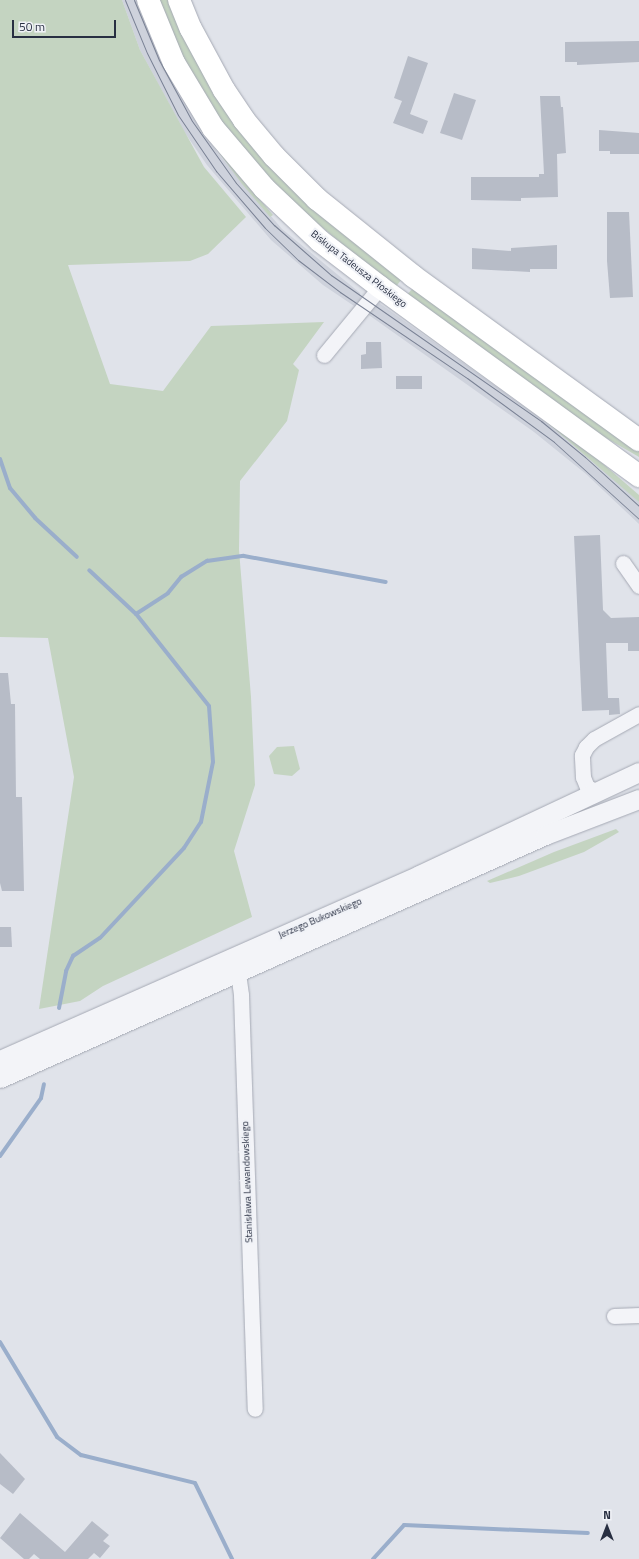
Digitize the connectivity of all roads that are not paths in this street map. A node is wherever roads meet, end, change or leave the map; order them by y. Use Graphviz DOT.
graph roads {
  1 [pos="148,0"];
  2 [pos="180,0"];
  3 [pos="380,287"];
  4 [pos="324,355"];
  5 [pos="639,440"];
  6 [pos="639,476"];
  7 [pos="623,563"];
  8 [pos="639,586"];
  9 [pos="639,714"];
  10 [pos="639,772"];
  11 [pos="597,792"];
  12 [pos="639,799"];
  13 [pos="235,965"];
  14 [pos="0,1060"];
  15 [pos="0,1078"];
  16 [pos="639,1315"];
  17 [pos="614,1316"];
  18 [pos="255,1409"];
  1 -- 3 [label="main road, Biskupa Tadeusza Płoskiego"];
  2 -- 5 [label="main road"];
  3 -- 4 [label="street"];
  3 -- 6 [label="main road, Biskupa Tadeusza Płoskiego"];
  7 -- 8 [label="street"];
  9 -- 11 [label="street"];
  10 -- 11 [label="street, Jerzego Bukowskiego"];
  11 -- 13 [label="street, Jerzego Bukowskiego"];
  12 -- 13 [label="street, Jerzego Bukowskiego"];
  13 -- 14 [label="street, Jerzego Bukowskiego"];
  13 -- 15 [label="street, Jerzego Bukowskiego"];
  13 -- 18 [label="street, Stanisława Lewandowskiego"];
  16 -- 17 [label="street"];
}
